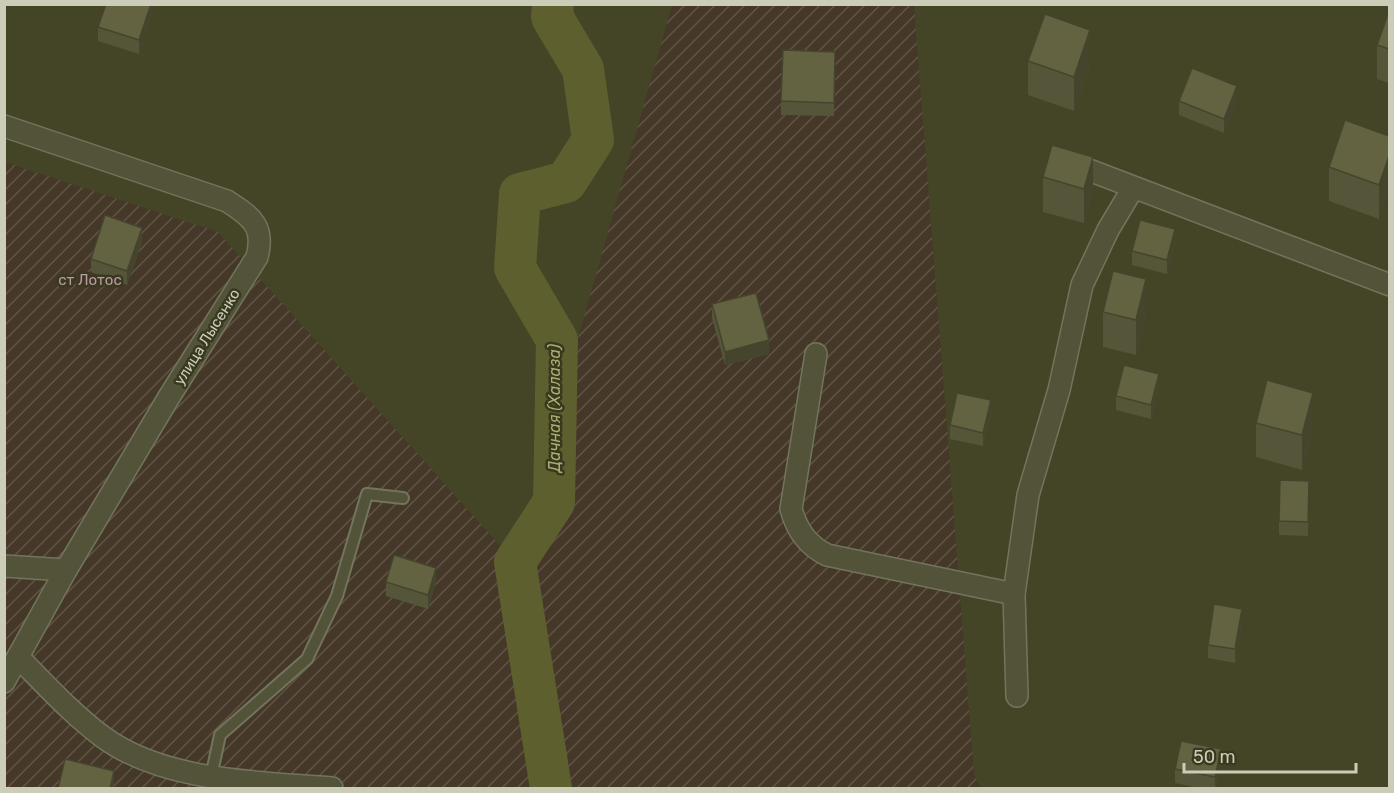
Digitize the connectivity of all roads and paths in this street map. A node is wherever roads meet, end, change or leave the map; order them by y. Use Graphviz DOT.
graph roads {
  1 [pos="4,126"];
  2 [pos="1068,162"];
  3 [pos="1133,188"];
  4 [pos="1389,285"];
  5 [pos="816,354"];
  6 [pos="403,498"];
  7 [pos="4,566"];
  8 [pos="66,570"];
  9 [pos="1014,594"];
  10 [pos="19,658"];
  11 [pos="4,682"];
  12 [pos="1017,696"];
  13 [pos="210,777"];
  14 [pos="332,789"];
  1 -- 8 [label="street, улица Лысенко"];
  2 -- 3 [label="street"];
  3 -- 4 [label="street"];
  3 -- 9 [label="street"];
  5 -- 9 [label="street"];
  6 -- 13 [label="lane"];
  7 -- 8 [label="street"];
  8 -- 10 [label="street, улица Лысенко"];
  9 -- 12 [label="street"];
  10 -- 11 [label="street, улица Лысенко"];
  10 -- 13 [label="street"];
  13 -- 14 [label="street"];
}
